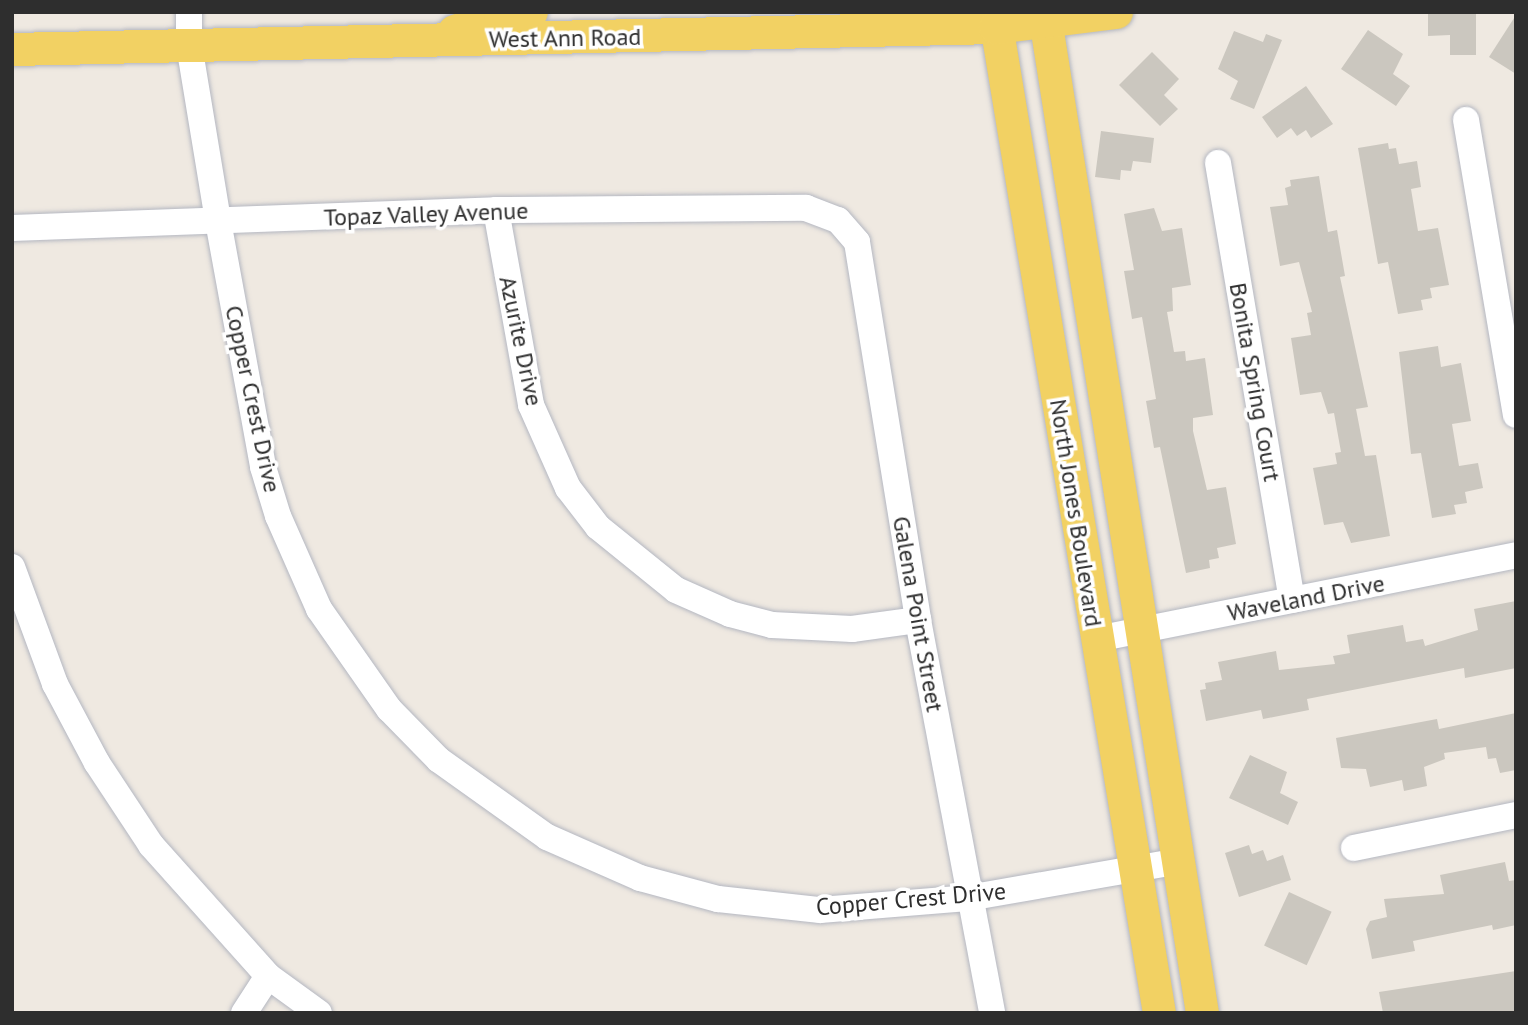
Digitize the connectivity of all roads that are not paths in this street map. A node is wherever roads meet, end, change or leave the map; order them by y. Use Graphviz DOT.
graph roads {
  1 [pos="190,12"];
  2 [pos="531,12"];
  3 [pos="1116,12"];
  4 [pos="1045,18"];
  5 [pos="994,20"];
  6 [pos="425,40"];
  7 [pos="189,45"];
  8 [pos="12,49"];
  9 [pos="1466,120"];
  10 [pos="1218,163"];
  11 [pos="496,210"];
  12 [pos="838,220"];
  13 [pos="218,221"];
  14 [pos="12,228"];
  15 [pos="1516,415"];
  16 [pos="1516,555"];
  17 [pos="12,567"];
  18 [pos="1292,600"];
  19 [pos="918,620"];
  20 [pos="1142,631"];
  21 [pos="1097,639"];
  22 [pos="1516,815"];
  23 [pos="1354,848"];
  24 [pos="1175,862"];
  25 [pos="1133,869"];
  26 [pos="968,898"];
  27 [pos="268,976"];
  28 [pos="244,1013"];
  29 [pos="319,1013"];
  30 [pos="992,1013"];
  31 [pos="1159,1013"];
  32 [pos="1202,1013"];
  1 -- 7 [label="street, Copper Crest Drive"];
  2 -- 6 [label="main road"];
  3 -- 4 [label="main road, West Ann Road"];
  4 -- 5 [label="main road, West Ann Road"];
  4 -- 20 [label="main road, North Jones Boulevard"];
  5 -- 6 [label="main road, West Ann Road"];
  5 -- 21 [label="main road, North Jones Boulevard"];
  6 -- 7 [label="main road, West Ann Road"];
  7 -- 8 [label="main road, West Ann Road"];
  7 -- 13 [label="street, Copper Crest Drive"];
  9 -- 15 [label="street"];
  10 -- 18 [label="street, Bonita Spring Court"];
  11 -- 12 [label="street, Topaz Valley Avenue"];
  11 -- 13 [label="street, Topaz Valley Avenue"];
  11 -- 19 [label="street, Azurite Drive"];
  12 -- 19 [label="street, Galena Point Street"];
  13 -- 14 [label="street, Topaz Valley Avenue"];
  13 -- 26 [label="street, Copper Crest Drive"];
  16 -- 18 [label="street, Waveland Drive"];
  17 -- 27 [label="street"];
  18 -- 20 [label="street, Waveland Drive"];
  19 -- 26 [label="street, Galena Point Street"];
  20 -- 21 [label="street, Waveland Drive"];
  20 -- 24 [label="main road, North Jones Boulevard"];
  21 -- 25 [label="main road, North Jones Boulevard"];
  22 -- 23 [label="street"];
  24 -- 25 [label="street, Copper Crest Drive"];
  24 -- 32 [label="main road, North Jones Boulevard"];
  25 -- 26 [label="street, Copper Crest Drive"];
  25 -- 31 [label="main road, North Jones Boulevard"];
  26 -- 30 [label="street, Galena Point Street"];
  27 -- 28 [label="street"];
  27 -- 29 [label="street"];
}
